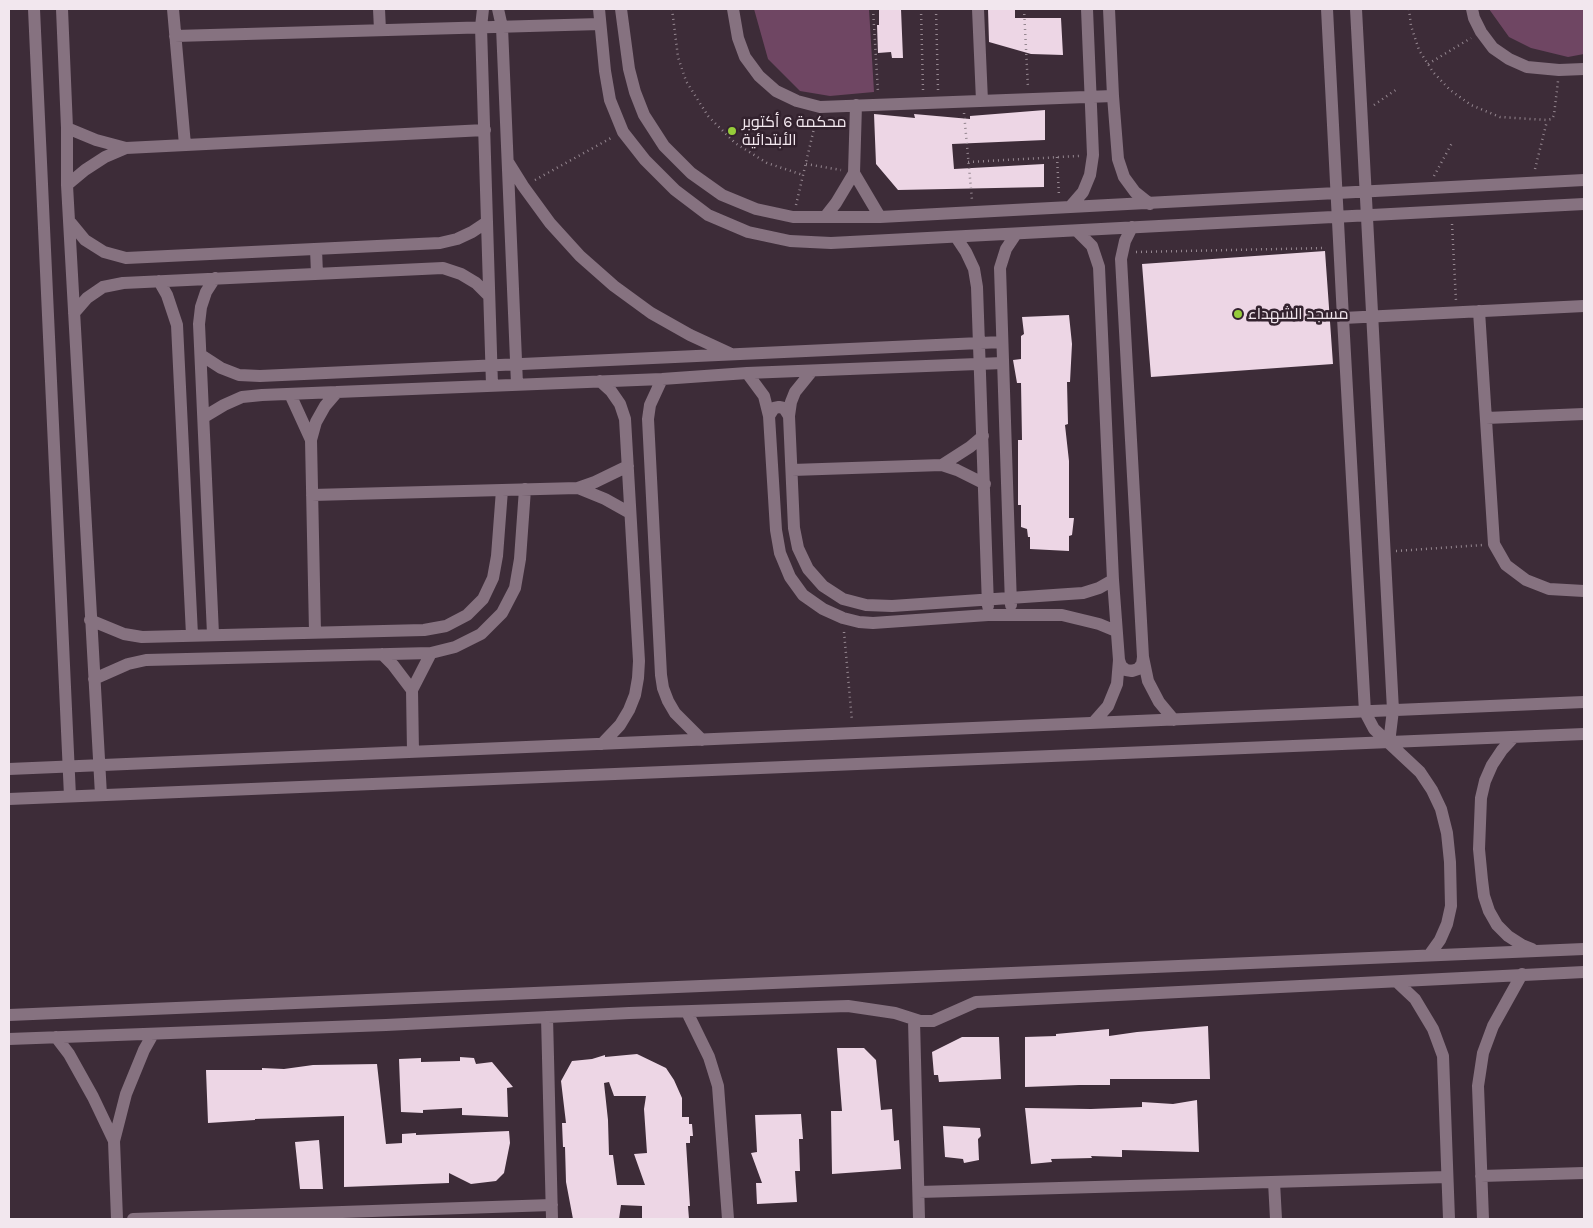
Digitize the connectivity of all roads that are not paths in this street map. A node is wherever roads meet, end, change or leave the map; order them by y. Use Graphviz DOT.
graph roads {
  1 [pos="34,9"];
  2 [pos="62,9"];
  3 [pos="173,9"];
  4 [pos="379,9"];
  5 [pos="483,9"];
  6 [pos="498,9"];
  7 [pos="599,9"];
  8 [pos="621,9"];
  9 [pos="733,9"];
  10 [pos="978,9"];
  11 [pos="1087,9"];
  12 [pos="1109,9"];
  13 [pos="1328,9"];
  14 [pos="1356,9"];
  15 [pos="1472,9"];
  16 [pos="600,24"];
  17 [pos="481,27"];
  18 [pos="502,27"];
  19 [pos="380,30"];
  20 [pos="175,36"];
  21 [pos="1584,69"];
  22 [pos="1113,96"];
  23 [pos="1091,97"];
  24 [pos="982,101"];
  25 [pos="856,105"];
  26 [pos="67,128"];
  27 [pos="485,130"];
  28 [pos="185,144"];
  29 [pos="126,148"];
  30 [pos="508,161"];
  31 [pos="854,173"];
  32 [pos="1583,178"];
  33 [pos="67,185"];
  34 [pos="1366,192"];
  35 [pos="1337,193"];
  36 [pos="1150,204"];
  37 [pos="1584,204"];
  38 [pos="1065,207"];
  39 [pos="1367,215"];
  40 [pos="880,217"];
  41 [pos="1338,217"];
  42 [pos="825,218"];
  43 [pos="487,222"];
  44 [pos="70,223"];
  45 [pos="1132,227"];
  46 [pos="1077,231"];
  47 [pos="1016,234"];
  48 [pos="956,237"];
  49 [pos="316,249"];
  50 [pos="317,274"];
  51 [pos="215,278"];
  52 [pos="159,281"];
  53 [pos="1123,282"];
  54 [pos="1100,285"];
  55 [pos="489,296"];
  56 [pos="1584,306"];
  57 [pos="1479,311"];
  58 [pos="74,313"];
  59 [pos="1372,316"];
  60 [pos="1342,318"];
  61 [pos="199,324"];
  62 [pos="177,325"];
  63 [pos="1002,342"];
  64 [pos="979,343"];
  65 [pos="731,354"];
  66 [pos="201,355"];
  67 [pos="980,363"];
  68 [pos="1003,363"];
  69 [pos="516,364"];
  70 [pos="492,365"];
  71 [pos="812,371"];
  72 [pos="748,373"];
  73 [pos="662,379"];
  74 [pos="600,380"];
  75 [pos="517,384"];
  76 [pos="492,385"];
  77 [pos="337,392"];
  78 [pos="290,394"];
  79 [pos="1584,414"];
  80 [pos="769,416"];
  81 [pos="789,416"];
  82 [pos="204,417"];
  83 [pos="1486,418"];
  84 [pos="649,433"];
  85 [pos="626,434"];
  86 [pos="983,436"];
  87 [pos="311,440"];
  88 [pos="628,466"];
  89 [pos="942,466"];
  90 [pos="792,470"];
  91 [pos="985,484"];
  92 [pos="578,488"];
  93 [pos="525,489"];
  94 [pos="502,490"];
  95 [pos="312,495"];
  96 [pos="630,513"];
  97 [pos="1112,580"];
  98 [pos="1584,591"];
  99 [pos="1010,598"];
  100 [pos="988,599"];
  101 [pos="1011,615"];
  102 [pos="988,616"];
  103 [pos="90,620"];
  104 [pos="1116,631"];
  105 [pos="315,632"];
  106 [pos="213,634"];
  107 [pos="192,635"];
  108 [pos="431,653"];
  109 [pos="382,654"];
  110 [pos="1143,657"];
  111 [pos="1119,660"];
  112 [pos="94,679"];
  113 [pos="412,690"];
  114 [pos="1584,702"];
  115 [pos="1393,710"];
  116 [pos="1365,712"];
  117 [pos="1174,720"];
  118 [pos="1093,723"];
  119 [pos="1584,734"];
  120 [pos="1514,737"];
  121 [pos="702,740"];
  122 [pos="1388,743"];
  123 [pos="602,744"];
  124 [pos="413,752"];
  125 [pos="99,765"];
  126 [pos="69,766"];
  127 [pos="9,769"];
  128 [pos="101,795"];
  129 [pos="70,796"];
  130 [pos="9,799"];
  131 [pos="1584,949"];
  132 [pos="1536,951"];
  133 [pos="1430,954"];
  134 [pos="1584,972"];
  135 [pos="1522,974"];
  136 [pos="1398,982"];
  137 [pos="686,1012"];
  138 [pos="9,1015"];
  139 [pos="547,1017"];
  140 [pos="914,1020"];
  141 [pos="153,1034"];
  142 [pos="56,1037"];
  143 [pos="9,1039"];
  144 [pos="114,1141"];
  145 [pos="1584,1173"];
  146 [pos="1481,1176"];
  147 [pos="1447,1177"];
  148 [pos="1274,1182"];
  149 [pos="919,1192"];
  150 [pos="552,1205"];
  151 [pos="296,1216"];
  152 [pos="118,1219"];
  153 [pos="133,1219"];
  154 [pos="552,1219"];
  155 [pos="728,1219"];
  156 [pos="919,1219"];
  157 [pos="1276,1219"];
  158 [pos="1449,1219"];
  159 [pos="1484,1219"];
  1 -- 126 [label="street"];
  2 -- 26 [label="street"];
  3 -- 20 [label="street"];
  4 -- 19 [label="street"];
  5 -- 17 [label="street"];
  6 -- 18 [label="street"];
  7 -- 16 [label="street"];
  8 -- 42 [label="street"];
  9 -- 25 [label="street"];
  10 -- 24 [label="street"];
  11 -- 23 [label="street"];
  12 -- 22 [label="street"];
  13 -- 35 [label="street"];
  14 -- 34 [label="street"];
  15 -- 21 [label="street"];
  16 -- 18 [label="street"];
  16 -- 48 [label="street"];
  17 -- 18 [label="street"];
  17 -- 19 [label="street"];
  17 -- 27 [label="street"];
  18 -- 30 [label="street"];
  19 -- 20 [label="street"];
  20 -- 28 [label="street"];
  22 -- 23 [label="street"];
  22 -- 36 [label="street"];
  23 -- 24 [label="street"];
  23 -- 38 [label="street"];
  24 -- 25 [label="street"];
  25 -- 31 [label="street"];
  26 -- 29 [label="street"];
  26 -- 33 [label="street"];
  27 -- 28 [label="street"];
  27 -- 43 [label="street"];
  28 -- 29 [label="street"];
  29 -- 33 [label="street"];
  30 -- 65 [label="street"];
  30 -- 69 [label="street"];
  31 -- 40 [label="street"];
  31 -- 42 [label="street"];
  32 -- 34 [label="street"];
  33 -- 44 [label="street"];
  34 -- 35 [label="street"];
  34 -- 39 [label="street"];
  35 -- 36 [label="street"];
  35 -- 41 [label="street"];
  36 -- 38 [label="street"];
  37 -- 39 [label="street"];
  38 -- 40 [label="street"];
  39 -- 41 [label="street"];
  39 -- 59 [label="street"];
  40 -- 42 [label="street"];
  41 -- 45 [label="street"];
  41 -- 60 [label="street"];
  43 -- 49 [label="street"];
  43 -- 55 [label="street"];
  44 -- 49 [label="street"];
  44 -- 58 [label="street"];
  45 -- 46 [label="street"];
  45 -- 53 [label="street"];
  46 -- 47 [label="street"];
  46 -- 54 [label="street"];
  47 -- 48 [label="street"];
  47 -- 63 [label="street"];
  48 -- 64 [label="street"];
  49 -- 50 [label="street"];
  50 -- 51 [label="street"];
  50 -- 55 [label="street"];
  51 -- 52 [label="street"];
  51 -- 61 [label="street"];
  52 -- 58 [label="street"];
  52 -- 62 [label="street"];
  53 -- 54 [label="street"];
  53 -- 110 [label="street"];
  54 -- 97 [label="street"];
  55 -- 70 [label="street"];
  56 -- 57 [label="street"];
  57 -- 59 [label="street"];
  57 -- 83 [label="street"];
  58 -- 103 [label="street"];
  59 -- 60 [label="street"];
  59 -- 115 [label="street"];
  60 -- 116 [label="street"];
  61 -- 62 [label="street"];
  61 -- 66 [label="street"];
  62 -- 107 [label="street"];
  63 -- 64 [label="street"];
  63 -- 68 [label="street"];
  64 -- 65 [label="street"];
  64 -- 67 [label="street"];
  65 -- 69 [label="street"];
  66 -- 70 [label="street"];
  66 -- 82 [label="street"];
  67 -- 68 [label="street"];
  67 -- 71 [label="street"];
  67 -- 86 [label="street"];
  68 -- 99 [label="street"];
  69 -- 70 [label="street"];
  69 -- 75 [label="street"];
  70 -- 76 [label="street"];
  71 -- 72 [label="street"];
  71 -- 81 [label="street"];
  72 -- 73 [label="street"];
  72 -- 80 [label="street"];
  73 -- 74 [label="street"];
  73 -- 84 [label="street"];
  74 -- 75 [label="street"];
  74 -- 85 [label="street"];
  75 -- 76 [label="street"];
  76 -- 77 [label="street"];
  77 -- 78 [label="street"];
  77 -- 87 [label="street"];
  78 -- 82 [label="street"];
  78 -- 87 [label="street"];
  79 -- 83 [label="street"];
  80 -- 81 [label="street"];
  80 -- 102 [label="street"];
  81 -- 90 [label="street"];
  82 -- 106 [label="street"];
  83 -- 98 [label="street"];
  84 -- 85 [label="street"];
  84 -- 121 [label="street"];
  85 -- 88 [label="street"];
  86 -- 89 [label="street"];
  86 -- 91 [label="street"];
  87 -- 95 [label="street"];
  88 -- 92 [label="street"];
  88 -- 96 [label="street"];
  89 -- 90 [label="street"];
  89 -- 91 [label="street"];
  90 -- 100 [label="street"];
  91 -- 100 [label="street"];
  92 -- 93 [label="street"];
  92 -- 96 [label="street"];
  93 -- 94 [label="street"];
  93 -- 108 [label="street"];
  94 -- 95 [label="street"];
  94 -- 105 [label="street"];
  95 -- 105 [label="street"];
  96 -- 123 [label="street"];
  97 -- 99 [label="street"];
  97 -- 104 [label="street"];
  99 -- 100 [label="street"];
  99 -- 101 [label="street"];
  100 -- 102 [label="street"];
  101 -- 102 [label="street"];
  101 -- 104 [label="street"];
  103 -- 107 [label="street"];
  103 -- 112 [label="street"];
  104 -- 111 [label="street"];
  105 -- 106 [label="street"];
  106 -- 107 [label="street"];
  108 -- 109 [label="street"];
  108 -- 113 [label="street"];
  109 -- 112 [label="street"];
  109 -- 113 [label="street"];
  110 -- 111 [label="street"];
  110 -- 117 [label="street"];
  111 -- 118 [label="street"];
  112 -- 125 [label="street"];
  113 -- 124 [label="street"];
  114 -- 115 [label="street"];
  115 -- 116 [label="street"];
  115 -- 122 [label="street"];
  116 -- 117 [label="street"];
  116 -- 122 [label="street"];
  117 -- 118 [label="street"];
  118 -- 121 [label="street"];
  119 -- 120 [label="street"];
  120 -- 122 [label="street"];
  120 -- 132 [label="street"];
  121 -- 123 [label="street"];
  122 -- 128 [label="street"];
  122 -- 133 [label="street"];
  123 -- 124 [label="street"];
  124 -- 125 [label="street"];
  125 -- 126 [label="street"];
  125 -- 128 [label="street"];
  126 -- 127 [label="street"];
  126 -- 129 [label="street"];
  128 -- 129 [label="street"];
  129 -- 130 [label="street"];
  131 -- 132 [label="street"];
  132 -- 133 [label="street"];
  133 -- 138 [label="street"];
  134 -- 135 [label="street"];
  135 -- 136 [label="street"];
  135 -- 146 [label="street"];
  136 -- 140 [label="street"];
  136 -- 147 [label="street"];
  137 -- 139 [label="street"];
  137 -- 140 [label="street"];
  137 -- 155 [label="street"];
  139 -- 141 [label="street"];
  139 -- 150 [label="street"];
  140 -- 149 [label="street"];
  141 -- 142 [label="street"];
  141 -- 144 [label="street"];
  142 -- 143 [label="street"];
  142 -- 144 [label="street"];
  144 -- 152 [label="street"];
  145 -- 146 [label="street"];
  146 -- 159 [label="street"];
  147 -- 148 [label="street"];
  147 -- 158 [label="street"];
  148 -- 149 [label="street"];
  148 -- 157 [label="street"];
  149 -- 156 [label="street"];
  150 -- 151 [label="street"];
  150 -- 154 [label="street"];
  151 -- 153 [label="street"];
}
